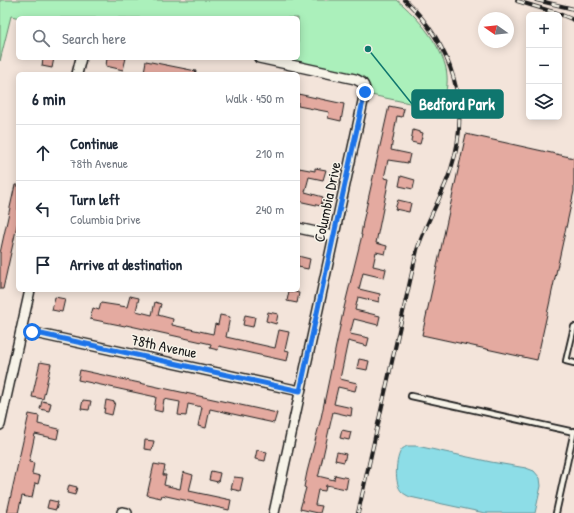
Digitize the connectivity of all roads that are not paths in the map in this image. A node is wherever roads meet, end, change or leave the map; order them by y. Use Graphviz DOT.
graph roads {
  1 [pos="80,60"];
  2 [pos="268,60"];
  3 [pos="78,72"];
  4 [pos="300,228"];
  5 [pos="334,236"];
  6 [pos="30,292"];
  7 [pos="574,327"];
  8 [pos="21,330"];
  9 [pos="574,363"];
  10 [pos="300,391"];
  11 [pos="411,396"];
  12 [pos="0,425"];
  13 [pos="574,432"];
  14 [pos="274,513"];
  15 [pos="556,513"];
  1 -- 3 [label="street"];
  2 -- 5 [label="street, Columbia Drive"];
  4 -- 5 [label="street"];
  5 -- 10 [label="street, Columbia Drive"];
  6 -- 8 [label="street"];
  7 -- 9 [label="lane"];
  8 -- 10 [label="street, 78th Avenue"];
  8 -- 12 [label="street"];
  10 -- 14 [label="street, Columbia Drive"];
  11 -- 13 [label="lane"];
  13 -- 15 [label="lane"];
}
